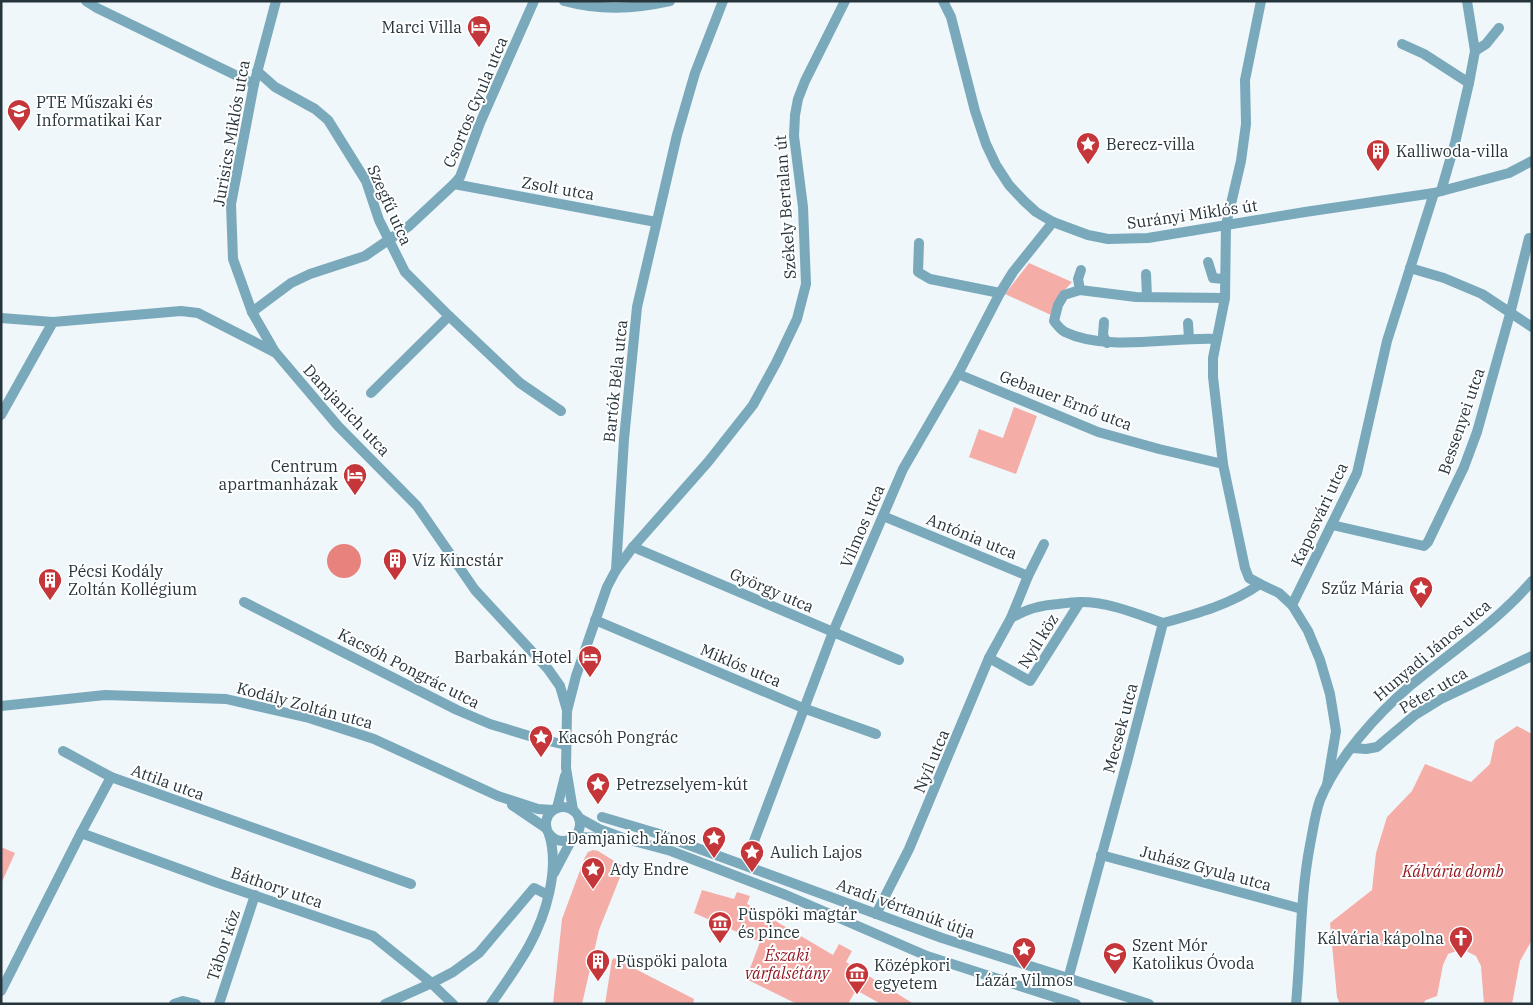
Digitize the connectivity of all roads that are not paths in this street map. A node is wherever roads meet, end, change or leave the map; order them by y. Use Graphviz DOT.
graph roads {
  1 [pos="86,1"];
  2 [pos="534,1"];
  3 [pos="564,1"];
  4 [pos="670,1"];
  5 [pos="723,1"];
  6 [pos="845,1"];
  7 [pos="943,1"];
  8 [pos="1261,1"];
  9 [pos="1467,1"];
  10 [pos="273,2"];
  11 [pos="1499,28"];
  12 [pos="1402,44"];
  13 [pos="1475,50"];
  14 [pos="257,72"];
  15 [pos="1469,83"];
  16 [pos="254,84"];
  17 [pos="1532,161"];
  18 [pos="454,184"];
  19 [pos="1438,192"];
  20 [pos="656,222"];
  21 [pos="1053,222"];
  22 [pos="1226,225"];
  23 [pos="1529,238"];
  24 [pos="388,241"];
  25 [pos="919,243"];
  26 [pos="1208,262"];
  27 [pos="1410,268"];
  28 [pos="1082,270"];
  29 [pos="1146,274"];
  30 [pos="1225,279"];
  31 [pos="1080,290"];
  32 [pos="1000,293"];
  33 [pos="1146,298"];
  34 [pos="1225,298"];
  35 [pos="252,312"];
  36 [pos="1510,314"];
  37 [pos="449,316"];
  38 [pos="1,318"];
  39 [pos="54,322"];
  40 [pos="1104,322"];
  41 [pos="1188,323"];
  42 [pos="1532,327"];
  43 [pos="1189,339"];
  44 [pos="1216,339"];
  45 [pos="1107,344"];
  46 [pos="276,353"];
  47 [pos="958,374"];
  48 [pos="371,393"];
  49 [pos="561,412"];
  50 [pos="1,415"];
  51 [pos="1223,464"];
  52 [pos="883,516"];
  53 [pos="1332,525"];
  54 [pos="1044,544"];
  55 [pos="633,547"];
  56 [pos="616,570"];
  57 [pos="1028,576"];
  58 [pos="1532,581"];
  59 [pos="1260,584"];
  60 [pos="1022,590"];
  61 [pos="244,602"];
  62 [pos="1080,602"];
  63 [pos="1292,605"];
  64 [pos="1030,609"];
  65 [pos="1011,618"];
  66 [pos="595,620"];
  67 [pos="1163,623"];
  68 [pos="833,632"];
  69 [pos="1532,656"];
  70 [pos="989,658"];
  71 [pos="899,660"];
  72 [pos="1,706"];
  73 [pos="803,708"];
  74 [pos="567,711"];
  75 [pos="876,734"];
  76 [pos="566,745"];
  77 [pos="1352,748"];
  78 [pos="63,751"];
  79 [pos="566,768"];
  80 [pos="112,777"];
  81 [pos="1327,784"];
  82 [pos="498,796"];
  83 [pos="555,809"];
  84 [pos="576,814"];
  85 [pos="602,817"];
  86 [pos="548,831"];
  87 [pos="81,833"];
  88 [pos="656,833"];
  89 [pos="573,838"];
  90 [pos="626,839"];
  91 [pos="639,842"];
  92 [pos="1101,855"];
  93 [pos="745,865"];
  94 [pos="551,878"];
  95 [pos="412,884"];
  96 [pos="255,895"];
  97 [pos="548,895"];
  98 [pos="1302,909"];
  99 [pos="876,914"];
  100 [pos="1068,979"];
  101 [pos="432,983"];
  102 [pos="1,991"];
  103 [pos="450,1001"];
  104 [pos="174,1004"];
  105 [pos="196,1004"];
  106 [pos="219,1004"];
  107 [pos="384,1004"];
  108 [pos="491,1004"];
  109 [pos="1076,1004"];
  110 [pos="1149,1004"];
  111 [pos="1296,1004"];
  1 -- 16 [label="street"];
  2 -- 18 [label="street, Csortos Gyula utca"];
  3 -- 4 [label="street"];
  5 -- 20 [label="street, Bartók Béla utca"];
  6 -- 55 [label="street, Székely Bertalan út"];
  7 -- 21 [label="street, Surányi Miklós út"];
  8 -- 22 [label="street"];
  9 -- 13 [label="street"];
  10 -- 14 [label="street, Jurisics Miklós utca"];
  11 -- 13 [label="street"];
  12 -- 15 [label="street"];
  13 -- 15 [label="street"];
  14 -- 16 [label="street, Jurisics Miklós utca"];
  14 -- 24 [label="street, Szegfű utca"];
  15 -- 19 [label="street"];
  16 -- 35 [label="street, Jurisics Miklós utca"];
  17 -- 19 [label="street, Surányi Miklós út"];
  18 -- 20 [label="street, Zsolt utca"];
  18 -- 24 [label="street, Csortos Gyula utca"];
  19 -- 22 [label="street, Surányi Miklós út"];
  19 -- 27 [label="street, Kaposvári utca"];
  20 -- 56 [label="street, Bartók Béla utca"];
  21 -- 22 [label="street, Surányi Miklós út"];
  21 -- 32 [label="street, Vilmos utca"];
  22 -- 30 [label="street"];
  23 -- 36 [label="street, Bessenyei utca"];
  24 -- 35 [label="street, Csortos Gyula utca"];
  24 -- 37 [label="street, Szegfű utca"];
  25 -- 32 [label="street"];
  26 -- 30 [label="street"];
  27 -- 36 [label="street"];
  27 -- 53 [label="street, Kaposvári utca"];
  28 -- 31 [label="street"];
  29 -- 33 [label="street"];
  30 -- 34 [label="street"];
  31 -- 33 [label="street"];
  31 -- 45 [label="street"];
  32 -- 47 [label="street, Vilmos utca"];
  33 -- 34 [label="street"];
  34 -- 44 [label="street"];
  35 -- 46 [label="street, Jurisics Miklós utca"];
  36 -- 42 [label="street"];
  36 -- 53 [label="street, Bessenyei utca"];
  37 -- 48 [label="street"];
  37 -- 49 [label="street, Szegfű utca"];
  38 -- 39 [label="street, Damjanich utca"];
  39 -- 46 [label="street, Damjanich utca"];
  39 -- 50 [label="street"];
  40 -- 45 [label="street"];
  41 -- 43 [label="street"];
  43 -- 44 [label="street"];
  43 -- 45 [label="street"];
  44 -- 51 [label="street"];
  46 -- 74 [label="street, Damjanich utca"];
  47 -- 51 [label="street, Gebauer Ernő utca"];
  47 -- 52 [label="street, Vilmos utca"];
  51 -- 59 [label="street"];
  52 -- 57 [label="street, Antónia utca"];
  52 -- 68 [label="street, Vilmos utca"];
  53 -- 63 [label="street, Kaposvári utca"];
  54 -- 57 [label="street"];
  55 -- 56 [label="street, Székely Bertalan út"];
  55 -- 68 [label="street, György utca"];
  56 -- 66 [label="street, Bartók Béla utca"];
  57 -- 60 [label="street, Antónia utca"];
  58 -- 77 [label="street, Hunyadi János utca"];
  59 -- 63 [label="street"];
  59 -- 67 [label="street"];
  60 -- 64 [label="street"];
  60 -- 65 [label="street, Antónia utca"];
  61 -- 76 [label="street, Kacsóh Pongrác utca"];
  62 -- 64 [label="street"];
  62 -- 67 [label="street"];
  62 -- 70 [label="street, Nyíl köz"];
  63 -- 81 [label="street"];
  64 -- 65 [label="street"];
  65 -- 70 [label="street, Nyíl utca"];
  66 -- 73 [label="street, Miklós utca"];
  66 -- 74 [label="street, Bartók Béla utca"];
  67 -- 92 [label="street, Mecsek utca"];
  68 -- 71 [label="street, György utca"];
  68 -- 73 [label="street, Vilmos utca"];
  69 -- 77 [label="street, Péter utca"];
  70 -- 99 [label="street, Nyíl utca"];
  72 -- 82 [label="street, Kodály Zoltán utca"];
  73 -- 75 [label="street, Miklós utca"];
  73 -- 93 [label="street, Vilmos utca"];
  74 -- 76 [label="street, Bartók Béla utca"];
  76 -- 79 [label="street, Bartók Béla utca"];
  77 -- 81 [label="street, Hunyadi János utca"];
  78 -- 80 [label="street"];
  79 -- 83 [label="street, Bartók Béla utca"];
  79 -- 84 [label="street, Bartók Béla utca"];
  80 -- 87 [label="street, Attila utca"];
  80 -- 95 [label="street, Attila utca"];
  81 -- 98 [label="street, Hunyadi János utca"];
  82 -- 83 [label="street, Kodály Zoltán utca"];
  82 -- 86 [label="street, Kodály Zoltán utca"];
  83 -- 84 [label="street"];
  83 -- 86 [label="street"];
  84 -- 89 [label="street"];
  84 -- 90 [label="street, Aradi vértanúk útja"];
  85 -- 88 [label="street, Aradi vértanúk útja"];
  86 -- 89 [label="street"];
  86 -- 94 [label="street"];
  87 -- 96 [label="street, Báthory utca"];
  87 -- 102 [label="street, Attila utca"];
  88 -- 91 [label="street"];
  88 -- 93 [label="street, Aradi vértanúk útja"];
  89 -- 90 [label="street, Aradi vértanúk útja"];
  89 -- 94 [label="street"];
  90 -- 91 [label="street, Aradi vértanúk útja"];
  91 -- 109 [label="street, Aradi vértanúk útja"];
  92 -- 98 [label="street, Juhász Gyula utca"];
  92 -- 100 [label="street, Mecsek utca"];
  93 -- 99 [label="street, Aradi vértanúk útja"];
  94 -- 97 [label="street"];
  96 -- 101 [label="street, Báthory utca"];
  96 -- 106 [label="street, Tábor köz"];
  97 -- 101 [label="street"];
  97 -- 108 [label="street"];
  98 -- 111 [label="street, Hunyadi János utca"];
  99 -- 100 [label="street, Aradi vértanúk útja"];
  100 -- 110 [label="street, Aradi vértanúk útja"];
  101 -- 103 [label="street, Báthory utca"];
  101 -- 107 [label="street"];
  104 -- 105 [label="street"];
}
